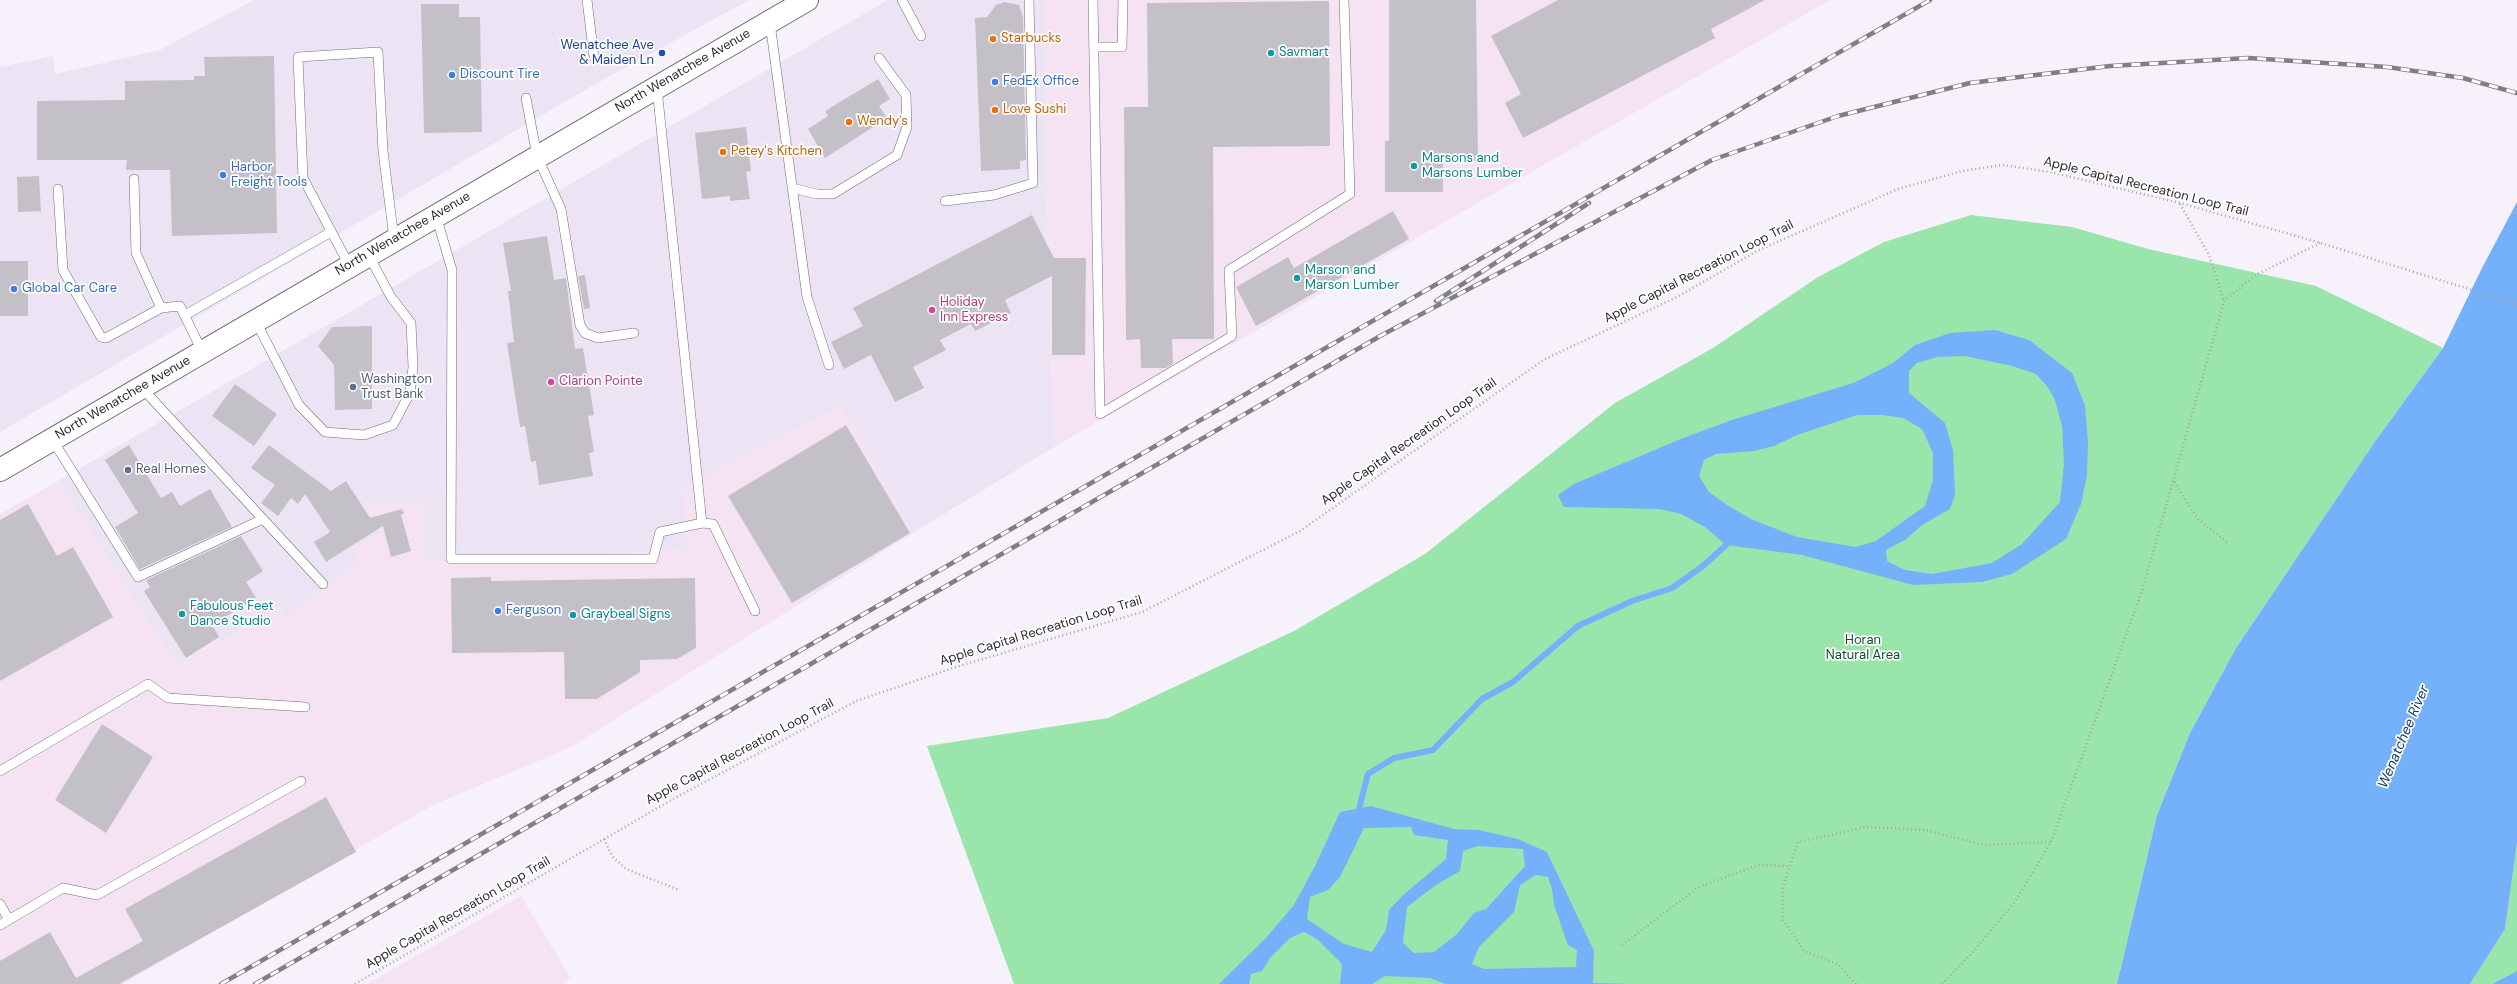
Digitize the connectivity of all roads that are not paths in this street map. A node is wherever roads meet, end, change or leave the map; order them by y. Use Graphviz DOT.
graph roads {
  1 [pos="587,0"];
  2 [pos="807,0"];
  3 [pos="902,0"];
  4 [pos="1029,0"];
  5 [pos="1093,0"];
  6 [pos="1123,0"];
  7 [pos="1344,0"];
  8 [pos="769,22"];
  9 [pos="922,36"];
  10 [pos="1094,47"];
  11 [pos="594,57"];
  12 [pos="879,58"];
  13 [pos="657,87"];
  14 [pos="526,98"];
  15 [pos="537,156"];
  16 [pos="134,179"];
  17 [pos="792,188"];
  18 [pos="58,189"];
  19 [pos="945,201"];
  20 [pos="436,215"];
  21 [pos="331,232"];
  22 [pos="394,239"];
  23 [pos="368,254"];
  24 [pos="349,266"];
  25 [pos="161,308"];
  26 [pos="185,315"];
  27 [pos="255,320"];
  28 [pos="634,333"];
  29 [pos="202,351"];
  30 [pos="829,365"];
  31 [pos="141,387"];
  32 [pos="52,439"];
  33 [pos="0,470"];
  34 [pos="263,519"];
  35 [pos="702,523"];
  36 [pos="323,584"];
  37 [pos="755,611"];
  38 [pos="305,707"];
  39 [pos="0,772"];
  40 [pos="301,781"];
  41 [pos="0,904"];
  42 [pos="9,920"];
  43 [pos="0,925"];
  1 -- 11 [label="lane"];
  2 -- 8 [label="main road, North Wenatchee Avenue"];
  3 -- 9 [label="lane"];
  4 -- 19 [label="lane"];
  5 -- 10 [label="lane"];
  6 -- 10 [label="lane"];
  7 -- 10 [label="lane"];
  8 -- 13 [label="main road, North Wenatchee Avenue"];
  8 -- 17 [label="lane"];
  12 -- 17 [label="lane"];
  13 -- 15 [label="main road, North Wenatchee Avenue"];
  13 -- 35 [label="lane"];
  14 -- 15 [label="lane"];
  15 -- 20 [label="main road, North Wenatchee Avenue"];
  15 -- 28 [label="lane"];
  16 -- 25 [label="lane"];
  17 -- 30 [label="lane"];
  18 -- 25 [label="lane"];
  20 -- 22 [label="main road, North Wenatchee Avenue"];
  20 -- 35 [label="lane"];
  21 -- 22 [label="lane"];
  21 -- 24 [label="lane"];
  21 -- 26 [label="lane"];
  22 -- 23 [label="main road, North Wenatchee Avenue"];
  23 -- 24 [label="main road, North Wenatchee Avenue"];
  23 -- 27 [label="lane"];
  24 -- 27 [label="main road, North Wenatchee Avenue"];
  25 -- 26 [label="lane"];
  26 -- 29 [label="lane"];
  27 -- 29 [label="main road, North Wenatchee Avenue"];
  29 -- 31 [label="main road, North Wenatchee Avenue"];
  31 -- 32 [label="main road, North Wenatchee Avenue"];
  31 -- 34 [label="lane"];
  32 -- 33 [label="main road, North Wenatchee Avenue"];
  32 -- 34 [label="lane"];
  34 -- 36 [label="lane"];
  35 -- 37 [label="lane"];
  38 -- 39 [label="lane"];
  40 -- 42 [label="lane"];
  41 -- 42 [label="lane"];
  42 -- 43 [label="lane"];
}
